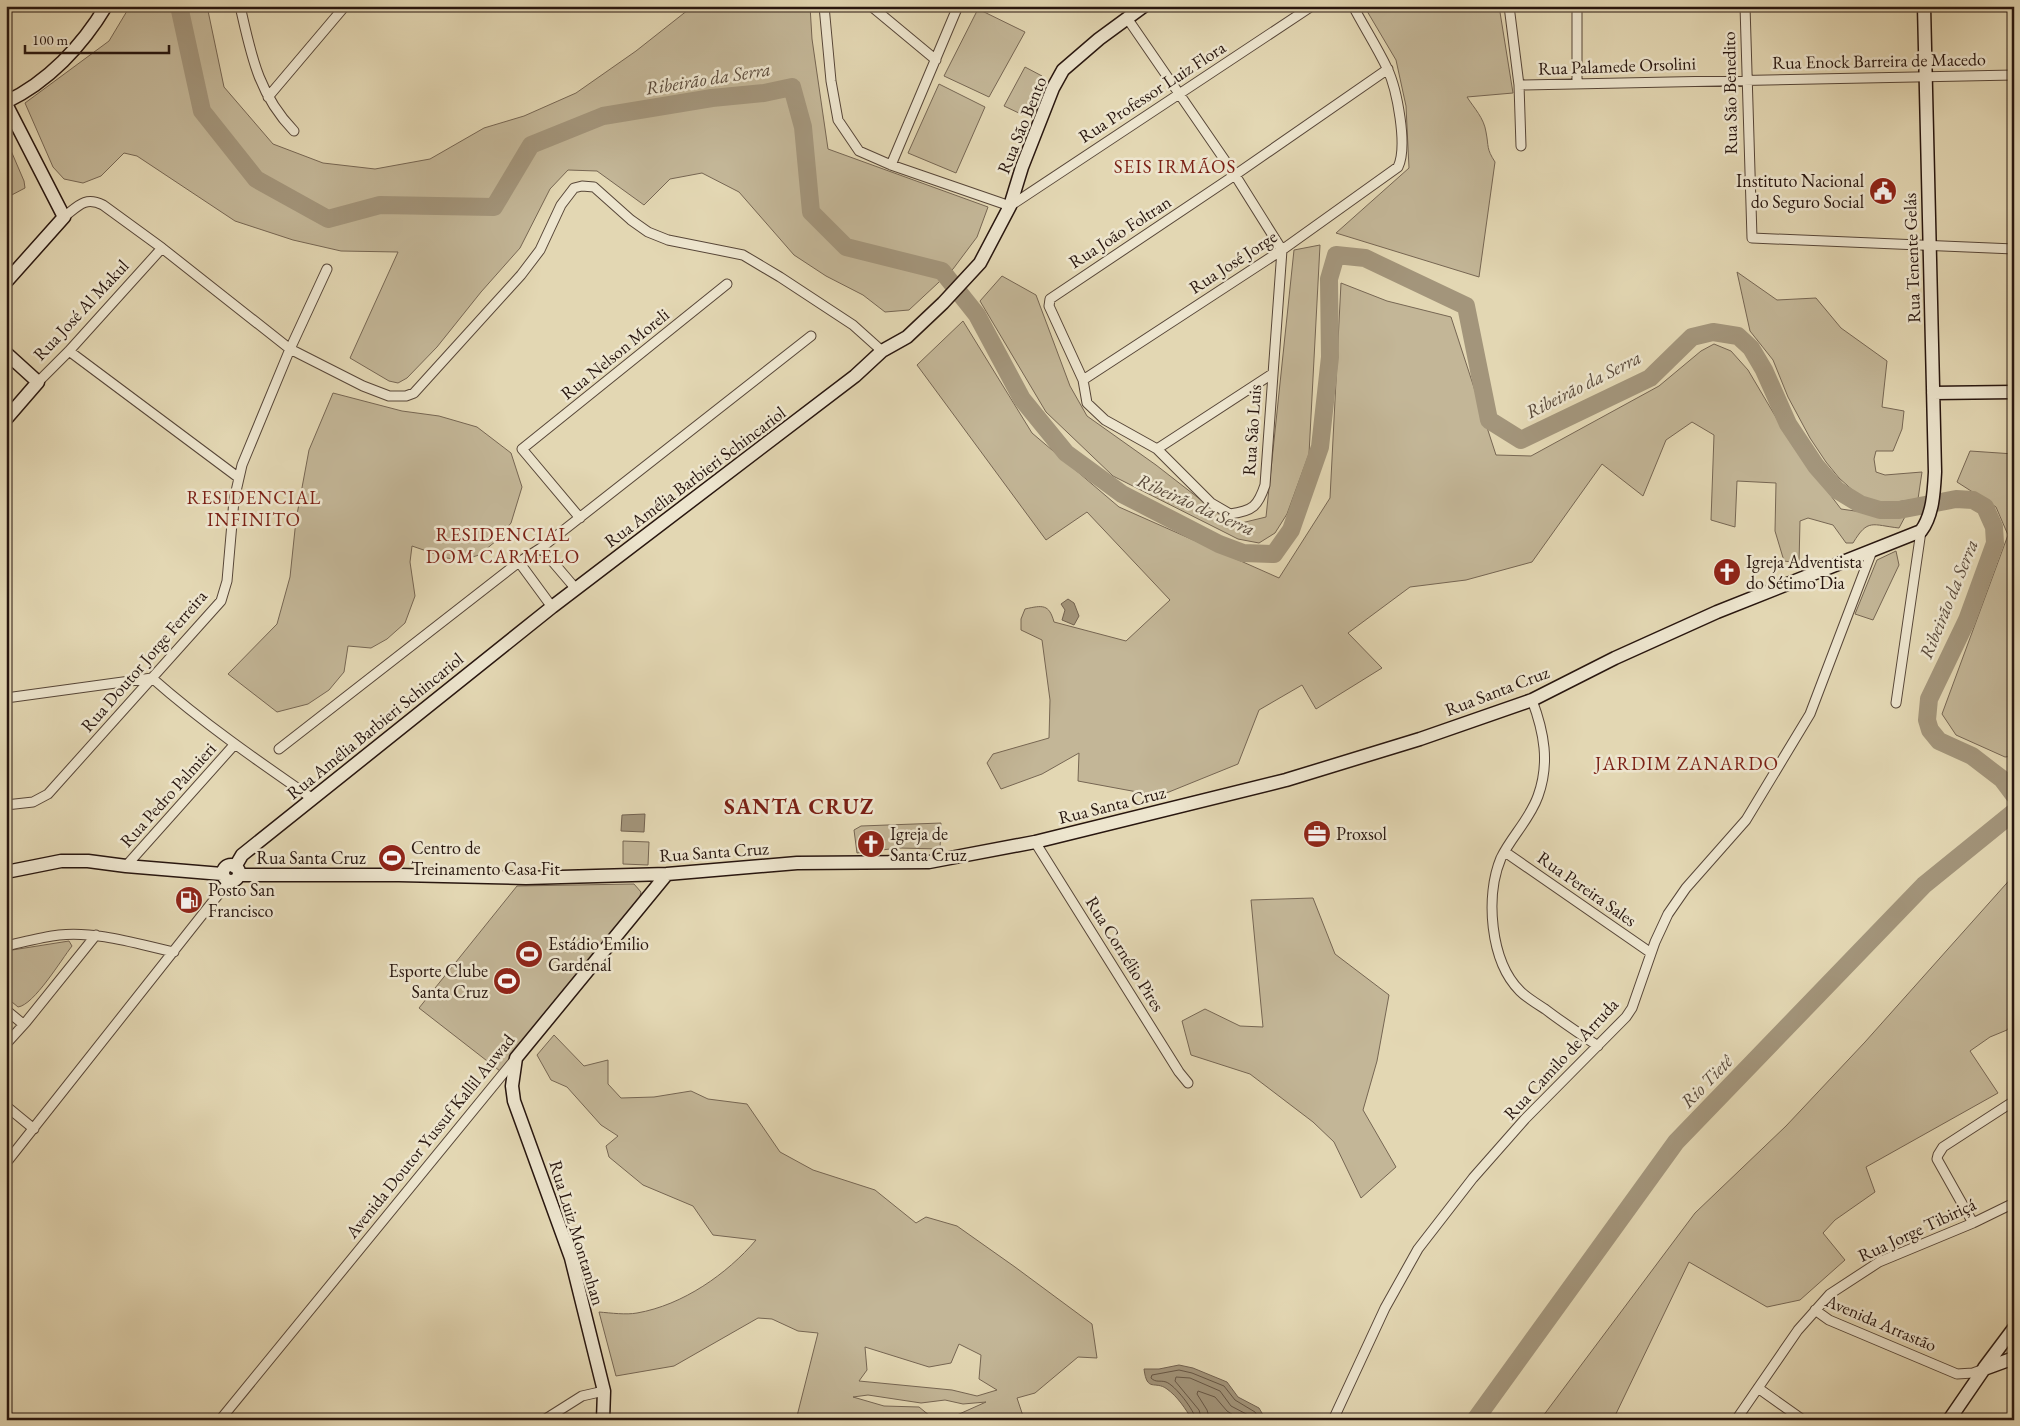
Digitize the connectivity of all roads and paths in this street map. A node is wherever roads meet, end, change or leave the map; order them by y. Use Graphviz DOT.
graph roads {
  1 [pos="106,6"];
  2 [pos="240,6"];
  3 [pos="346,6"];
  4 [pos="824,6"];
  5 [pos="871,6"];
  6 [pos="958,6"];
  7 [pos="1144,6"];
  8 [pos="1312,6"];
  9 [pos="1353,6"];
  10 [pos="1509,6"];
  11 [pos="1577,6"];
  12 [pos="1744,6"];
  13 [pos="1924,6"];
  14 [pos="1127,18"];
  15 [pos="936,60"];
  16 [pos="1388,69"];
  17 [pos="2014,75"];
  18 [pos="1924,76"];
  19 [pos="1746,79"];
  20 [pos="1577,84"];
  21 [pos="1519,85"];
  22 [pos="1179,93"];
  23 [pos="268,97"];
  24 [pos="6,103"];
  25 [pos="294,131"];
  26 [pos="1521,146"];
  27 [pos="891,165"];
  28 [pos="1235,175"];
  29 [pos="1010,206"];
  30 [pos="64,217"];
  31 [pos="1929,246"];
  32 [pos="162,248"];
  33 [pos="2014,249"];
  34 [pos="1282,250"];
  35 [pos="327,269"];
  36 [pos="6,282"];
  37 [pos="728,284"];
  38 [pos="1049,306"];
  39 [pos="810,336"];
  40 [pos="290,349"];
  41 [pos="69,351"];
  42 [pos="882,351"];
  43 [pos="6,353"];
  44 [pos="1272,374"];
  45 [pos="1082,380"];
  46 [pos="38,382"];
  47 [pos="2014,392"];
  48 [pos="1933,393"];
  49 [pos="6,419"];
  50 [pos="1157,449"];
  51 [pos="239,478"];
  52 [pos="580,518"];
  53 [pos="1921,531"];
  54 [pos="541,548"];
  55 [pos="1872,551"];
  56 [pos="519,562"];
  57 [pos="576,589"];
  58 [pos="552,607"];
  59 [pos="152,678"];
  60 [pos="6,698"];
  61 [pos="1532,700"];
  62 [pos="1896,703"];
  63 [pos="234,744"];
  64 [pos="279,749"];
  65 [pos="313,799"];
  66 [pos="6,805"];
  67 [pos="1035,842"];
  68 [pos="1505,852"];
  69 [pos="126,866"];
  70 [pos="6,872"];
  71 [pos="231,874"];
  72 [pos="667,874"];
  73 [pos="96,935"];
  74 [pos="6,946"];
  75 [pos="174,952"];
  76 [pos="1651,953"];
  77 [pos="6,1010"];
  78 [pos="23,1024"];
  79 [pos="6,1044"];
  80 [pos="1598,1046"];
  81 [pos="516,1058"];
  82 [pos="1188,1083"];
  83 [pos="2014,1101"];
  84 [pos="6,1106"];
  85 [pos="34,1129"];
  86 [pos="6,1163"];
  87 [pos="2014,1203"];
  88 [pos="1973,1223"];
  89 [pos="1814,1310"];
  90 [pos="2014,1328"];
  91 [pos="2014,1358"];
  92 [pos="1984,1369"];
  93 [pos="1758,1388"];
  94 [pos="604,1391"];
  95 [pos="220,1420"];
  96 [pos="544,1420"];
  97 [pos="603,1420"];
  98 [pos="1333,1420"];
  99 [pos="1736,1420"];
  100 [pos="1803,1420"];
  101 [pos="1949,1420"];
  1 -- 24 [label="street"];
  2 -- 23 [label="street"];
  3 -- 23 [label="street"];
  4 -- 27 [label="street"];
  5 -- 15 [label="street"];
  6 -- 15 [label="street"];
  7 -- 14 [label="street, Rua São Bento"];
  8 -- 22 [label="street, Rua Professor Luiz Flora"];
  9 -- 16 [label="street"];
  10 -- 21 [label="street"];
  11 -- 20 [label="street"];
  12 -- 19 [label="street, Rua São Benedito"];
  13 -- 18 [label="street, Rua Tenente Gelás"];
  14 -- 22 [label="street"];
  14 -- 29 [label="street, Rua São Bento"];
  15 -- 27 [label="street"];
  16 -- 28 [label="street, Rua João Foltran"];
  16 -- 34 [label="street, Rua José Jorge"];
  17 -- 18 [label="street, Rua Enock Barreira de Macedo"];
  18 -- 19 [label="street, Rua Enock Barreira de Macedo"];
  18 -- 31 [label="street, Rua Tenente Gelás"];
  19 -- 20 [label="street, Rua Palamede Orsolini"];
  19 -- 31 [label="street, Rua São Benedito"];
  20 -- 21 [label="street, Rua Palamede Orsolini"];
  21 -- 26 [label="street"];
  22 -- 28 [label="street"];
  22 -- 29 [label="street, Rua Professor Luiz Flora"];
  23 -- 25 [label="street"];
  24 -- 30 [label="street"];
  27 -- 29 [label="street"];
  28 -- 34 [label="street"];
  28 -- 38 [label="street, Rua João Foltran"];
  29 -- 42 [label="street, Rua Amélia Barbieri Schincariol"];
  30 -- 32 [label="street"];
  30 -- 36 [label="street"];
  31 -- 33 [label="street"];
  31 -- 48 [label="street, Rua Tenente Gelás"];
  32 -- 40 [label="street"];
  32 -- 41 [label="street, Rua José Al Makul"];
  34 -- 44 [label="street, Rua São Luis"];
  34 -- 45 [label="street, Rua José Jorge"];
  35 -- 40 [label="street, Rua Doutor Jorge Ferreira"];
  37 -- 52 [label="street, Rua Nelson Moreli"];
  38 -- 45 [label="street, Rua São Luis"];
  39 -- 52 [label="street"];
  40 -- 42 [label="street"];
  40 -- 51 [label="street, Rua Doutor Jorge Ferreira"];
  41 -- 46 [label="street, Rua José Al Makul"];
  41 -- 51 [label="street"];
  42 -- 57 [label="street, Rua Amélia Barbieri Schincariol"];
  43 -- 46 [label="street"];
  44 -- 50 [label="street"];
  44 -- 50 [label="street, Rua São Luis"];
  45 -- 50 [label="street, Rua São Luis"];
  46 -- 49 [label="street, Rua José Al Makul"];
  47 -- 48 [label="street"];
  48 -- 53 [label="street, Rua Tenente Gelás"];
  51 -- 59 [label="street, Rua Doutor Jorge Ferreira"];
  52 -- 54 [label="street"];
  53 -- 55 [label="street, Rua Santa Cruz"];
  53 -- 62 [label="street"];
  54 -- 56 [label="street"];
  54 -- 57 [label="street"];
  55 -- 61 [label="street, Rua Santa Cruz"];
  55 -- 76 [label="street, Rua Camilo de Arruda"];
  56 -- 58 [label="street"];
  56 -- 64 [label="street"];
  57 -- 58 [label="street, Rua Amélia Barbieri Schincariol"];
  58 -- 65 [label="street, Rua Amélia Barbieri Schincariol"];
  59 -- 60 [label="street"];
  59 -- 63 [label="street"];
  59 -- 66 [label="street, Rua Doutor Jorge Ferreira"];
  61 -- 67 [label="street, Rua Santa Cruz"];
  61 -- 68 [label="street"];
  63 -- 65 [label="street"];
  63 -- 69 [label="street, Rua Pedro Palmieri"];
  65 -- 71 [label="street, Rua Amélia Barbieri Schincariol"];
  67 -- 72 [label="street, Rua Santa Cruz"];
  67 -- 82 [label="street, Rua Cornélio Pires"];
  68 -- 76 [label="street, Rua Pereira Sales"];
  68 -- 80 [label="street"];
  69 -- 70 [label="street, Rua Santa Cruz"];
  69 -- 71 [label="street, Rua Santa Cruz"];
  71 -- 72 [label="street, Rua Santa Cruz"];
  71 -- 75 [label="street"];
  72 -- 81 [label="street, Avenida Doutor Yussuf Kallil Auwad"];
  73 -- 74 [label="street"];
  73 -- 75 [label="street"];
  73 -- 78 [label="street"];
  75 -- 85 [label="street"];
  76 -- 80 [label="street, Rua Camilo de Arruda"];
  77 -- 78 [label="street"];
  78 -- 79 [label="street"];
  80 -- 98 [label="street, Rua Camilo de Arruda"];
  81 -- 94 [label="street, Rua Luiz Montanhan"];
  81 -- 95 [label="street, Avenida Doutor Yussuf Kallil Auwad"];
  83 -- 88 [label="street"];
  84 -- 85 [label="street"];
  85 -- 86 [label="street"];
  87 -- 88 [label="street, Rua Jorge Tibiriçá"];
  88 -- 89 [label="street, Rua Jorge Tibiriçá"];
  89 -- 92 [label="street, Avenida Arrastão"];
  89 -- 93 [label="street, Avenida Arrastão"];
  90 -- 92 [label="street"];
  91 -- 92 [label="street"];
  92 -- 101 [label="street"];
  93 -- 99 [label="street, Avenida Arrastão"];
  93 -- 100 [label="street"];
  94 -- 96 [label="street"];
  94 -- 97 [label="street, Rua Luiz Montanhan"];
}
